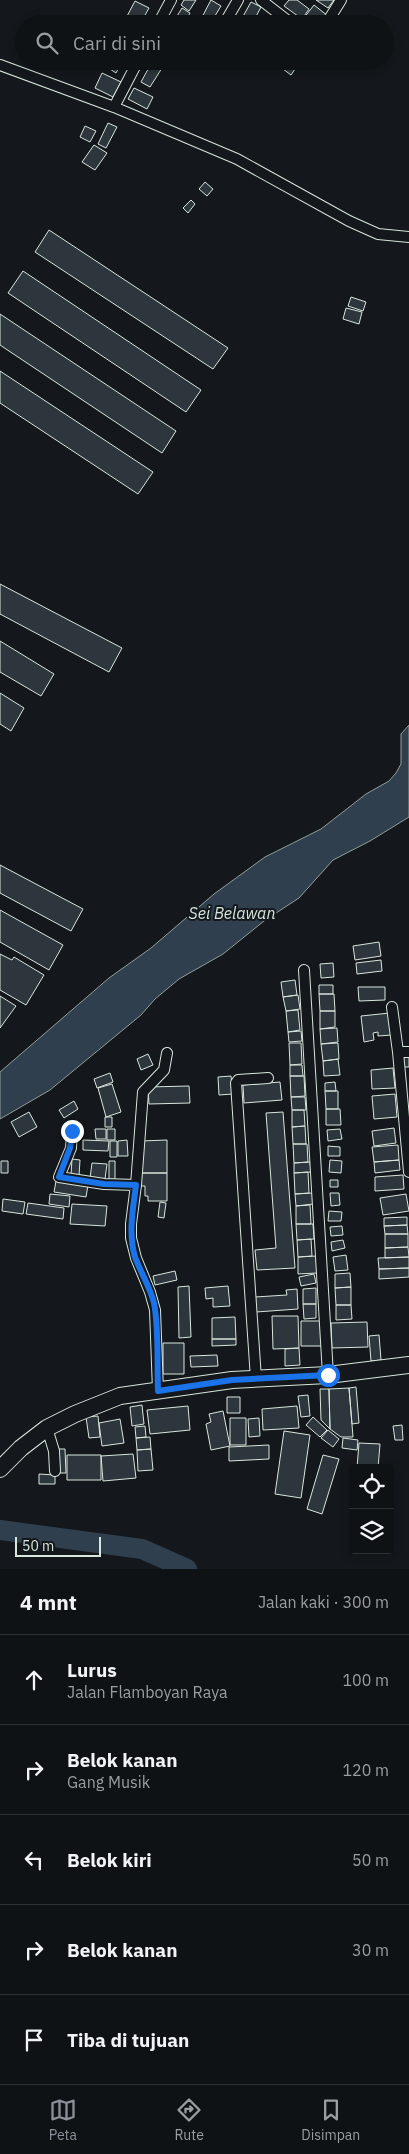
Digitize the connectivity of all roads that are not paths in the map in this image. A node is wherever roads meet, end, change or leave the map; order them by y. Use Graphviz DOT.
graph roads {
  1 [pos="171,0"];
  2 [pos="238,0"];
  3 [pos="261,0"];
  4 [pos="341,0"];
  5 [pos="163,15"];
  6 [pos="229,15"];
  7 [pos="280,15"];
  8 [pos="332,15"];
  9 [pos="0,65"];
  10 [pos="133,70"];
  11 [pos="114,107"];
  12 [pos="409,237"];
  13 [pos="304,970"];
  14 [pos="392,1007"];
  15 [pos="404,1052"];
  16 [pos="167,1053"];
  17 [pos="268,1078"];
  18 [pos="72,1131"];
  19 [pos="409,1172"];
  20 [pos="136,1185"];
  21 [pos="409,1365"];
  22 [pos="328,1375"];
  23 [pos="256,1379"];
  24 [pos="158,1391"];
  25 [pos="47,1428"];
  26 [pos="0,1469"];
  27 [pos="56,1471"];
  1 -- 5 [label="street"];
  2 -- 6 [label="street"];
  3 -- 7 [label="street"];
  4 -- 8 [label="street"];
  9 -- 11 [label="street"];
  10 -- 11 [label="street"];
  11 -- 12 [label="street"];
  13 -- 22 [label="street"];
  14 -- 15 [label="street"];
  15 -- 19 [label="street"];
  16 -- 20 [label="street"];
  17 -- 23 [label="street"];
  18 -- 20 [label="street"];
  20 -- 24 [label="street"];
  21 -- 22 [label="main road"];
  22 -- 23 [label="main road"];
  23 -- 24 [label="main road"];
  24 -- 25 [label="main road"];
  25 -- 26 [label="main road"];
  25 -- 27 [label="street"];
}
